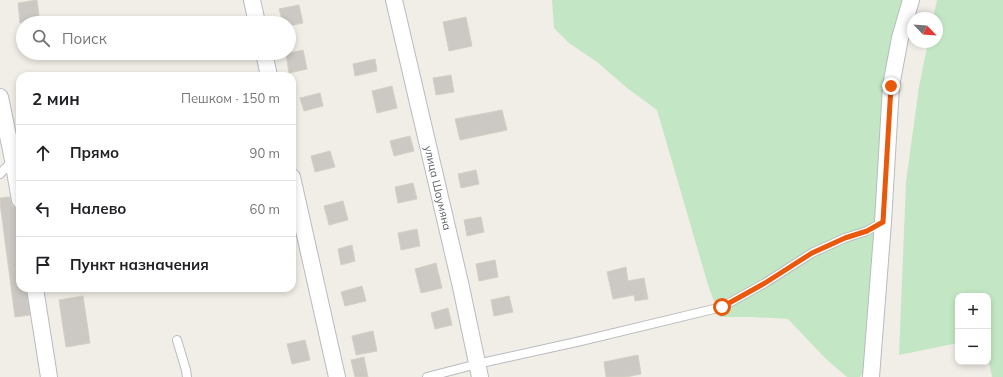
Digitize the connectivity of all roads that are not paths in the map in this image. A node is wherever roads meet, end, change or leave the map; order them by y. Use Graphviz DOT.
graph roads {
  1 [pos="252,0"];
  2 [pos="394,0"];
  3 [pos="910,0"];
  4 [pos="255,16"];
  5 [pos="266,60"];
  6 [pos="268,72"];
  7 [pos="0,97"];
  8 [pos="13,160"];
  9 [pos="0,174"];
  10 [pos="16,177"];
  11 [pos="296,195"];
  12 [pos="883,222"];
  13 [pos="36,292"];
  14 [pos="177,340"];
  15 [pos="478,370"];
  16 [pos="49,377"];
  17 [pos="187,377"];
  18 [pos="337,377"];
  19 [pos="427,377"];
  20 [pos="871,377"];
  1 -- 4 [label="street"];
  2 -- 15 [label="street, улица Шаумяна"];
  3 -- 12 [label="street"];
  5 -- 6 [label="street"];
  7 -- 8 [label="street"];
  8 -- 9 [label="lane"];
  8 -- 10 [label="street"];
  11 -- 18 [label="street"];
  12 -- 15 [label="lane"];
  12 -- 20 [label="street"];
  13 -- 16 [label="street"];
  14 -- 17 [label="lane"];
  15 -- 19 [label="lane"];
}
